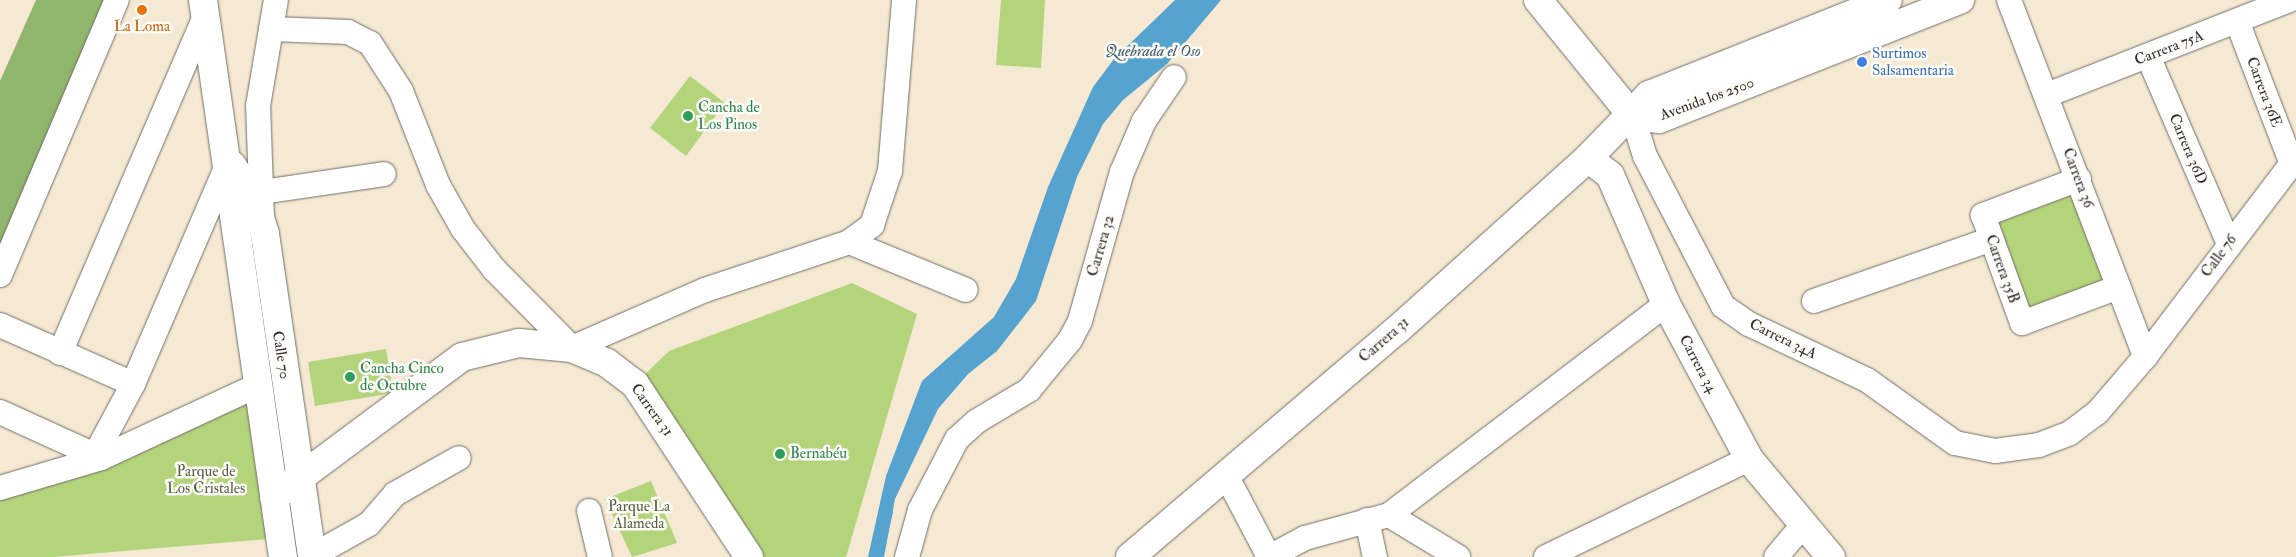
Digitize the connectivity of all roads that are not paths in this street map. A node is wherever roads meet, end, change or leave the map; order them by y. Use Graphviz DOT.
graph roads {
  1 [pos="116,0"];
  2 [pos="276,0"];
  3 [pos="904,0"];
  4 [pos="1538,0"];
  5 [pos="1888,0"];
  6 [pos="1960,0"];
  7 [pos="2009,0"];
  8 [pos="2290,0"];
  9 [pos="203,9"];
  10 [pos="2237,21"];
  11 [pos="270,28"];
  12 [pos="2148,56"];
  13 [pos="1174,77"];
  14 [pos="2047,94"];
  15 [pos="1633,117"];
  16 [pos="1588,158"];
  17 [pos="2294,160"];
  18 [pos="228,161"];
  19 [pos="384,174"];
  20 [pos="2079,179"];
  21 [pos="262,192"];
  22 [pos="262,222"];
  23 [pos="1992,239"];
  24 [pos="850,242"];
  25 [pos="2228,242"];
  26 [pos="0,274"];
  27 [pos="2119,287"];
  28 [pos="966,290"];
  29 [pos="1814,301"];
  30 [pos="1666,304"];
  31 [pos="0,325"];
  32 [pos="572,348"];
  33 [pos="60,353"];
  34 [pos="2145,357"];
  35 [pos="133,384"];
  36 [pos="256,386"];
  37 [pos="0,412"];
  38 [pos="98,457"];
  39 [pos="459,458"];
  40 [pos="1749,459"];
  41 [pos="1226,475"];
  42 [pos="301,477"];
  43 [pos="0,488"];
  44 [pos="274,497"];
  45 [pos="589,511"];
  46 [pos="1378,517"];
  47 [pos="1802,526"];
  48 [pos="312,556"];
  49 [pos="283,557"];
  50 [pos="600,557"];
  51 [pos="749,557"];
  52 [pos="908,557"];
  53 [pos="1130,557"];
  54 [pos="1269,557"];
  55 [pos="1375,557"];
  56 [pos="1458,557"];
  57 [pos="1546,557"];
  58 [pos="1776,557"];
  59 [pos="1832,557"];
  1 -- 26 [label="street"];
  2 -- 11 [label="street"];
  3 -- 24 [label="street"];
  4 -- 15 [label="main road, Carrera 34A"];
  5 -- 15 [label="main road, Avenida los 2500"];
  6 -- 15 [label="main road, Avenida los 2500"];
  7 -- 14 [label="street, Carrera 36"];
  8 -- 10 [label="street, Carrera 75A"];
  9 -- 18 [label="main road, Calle 70"];
  9 -- 33 [label="street"];
  10 -- 12 [label="street, Carrera 75A"];
  10 -- 17 [label="street, Carrera 36E"];
  11 -- 21 [label="street"];
  11 -- 32 [label="street"];
  12 -- 14 [label="street, Carrera 75A"];
  12 -- 25 [label="street, Carrera 36D"];
  13 -- 52 [label="street, Carrera 32"];
  14 -- 20 [label="street, Carrera 36"];
  15 -- 16 [label="main road, Carrera 31"];
  15 -- 34 [label="street, Carrera 34A"];
  16 -- 30 [label="main road, Carrera 34"];
  16 -- 41 [label="main road, Carrera 31"];
  17 -- 25 [label="street, Calle 76"];
  18 -- 22 [label="main road, Calle 70"];
  18 -- 35 [label="street"];
  18 -- 36 [label="main road, Calle 70"];
  19 -- 21 [label="street"];
  20 -- 23 [label="street, Carrera 35B"];
  20 -- 27 [label="street, Carrera 36"];
  21 -- 22 [label="street"];
  22 -- 42 [label="main road, Calle 70"];
  23 -- 27 [label="street, Carrera 35B"];
  23 -- 29 [label="street"];
  24 -- 28 [label="street"];
  24 -- 32 [label="street"];
  25 -- 34 [label="street, Calle 76"];
  27 -- 34 [label="street, Carrera 36"];
  30 -- 40 [label="main road, Carrera 34"];
  30 -- 46 [label="street"];
  31 -- 33 [label="street"];
  32 -- 42 [label="main road, Carrera 31"];
  32 -- 51 [label="main road, Carrera 31"];
  33 -- 35 [label="street"];
  35 -- 38 [label="street"];
  36 -- 38 [label="street"];
  36 -- 44 [label="main road, Calle 70"];
  37 -- 38 [label="street"];
  38 -- 43 [label="street"];
  39 -- 48 [label="street"];
  40 -- 47 [label="main road, Carrera 34"];
  40 -- 57 [label="street"];
  41 -- 53 [label="main road, Carrera 31"];
  41 -- 54 [label="street"];
  42 -- 44 [label="main road, Carrera 31"];
  42 -- 48 [label="main road, Calle 70"];
  44 -- 49 [label="main road, Calle 70"];
  45 -- 50 [label="street"];
  46 -- 54 [label="street"];
  46 -- 55 [label="street"];
  46 -- 56 [label="street"];
  47 -- 58 [label="street"];
  47 -- 59 [label="main road, Carrera 34"];
}
